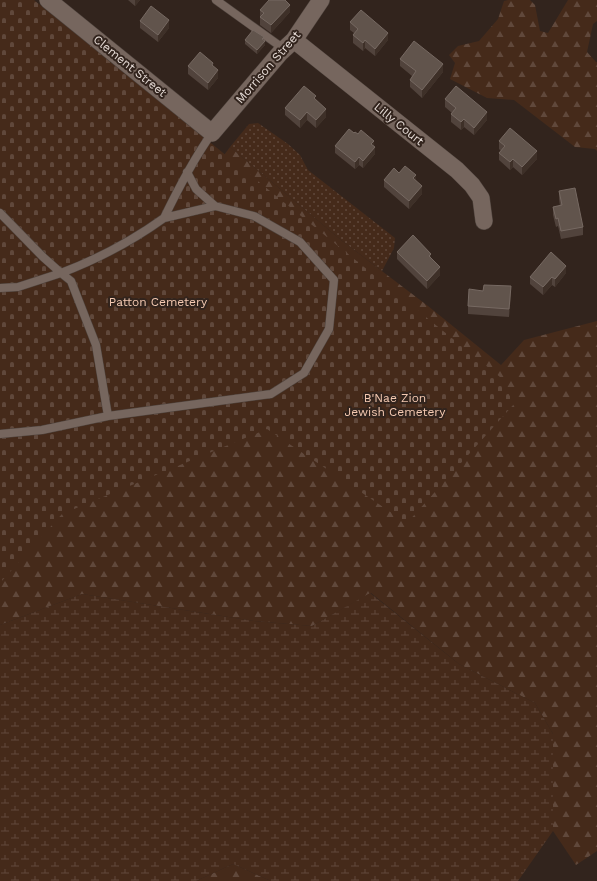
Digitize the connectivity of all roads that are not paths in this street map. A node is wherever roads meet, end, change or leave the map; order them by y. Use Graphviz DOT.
graph roads {
  1 [pos="48,0"];
  2 [pos="216,0"];
  3 [pos="321,0"];
  4 [pos="289,44"];
  5 [pos="212,133"];
  6 [pos="187,172"];
  7 [pos="215,206"];
  8 [pos="0,213"];
  9 [pos="164,218"];
  10 [pos="484,221"];
  11 [pos="61,273"];
  12 [pos="0,288"];
  13 [pos="108,416"];
  14 [pos="0,434"];
  1 -- 5 [label="street, Clement Street"];
  2 -- 4 [label="lane"];
  3 -- 4 [label="street, Morrison Street"];
  4 -- 5 [label="street, Morrison Street"];
  4 -- 10 [label="street, Lilly Court"];
  5 -- 6 [label="lane"];
  6 -- 7 [label="lane"];
  6 -- 9 [label="lane"];
  7 -- 9 [label="lane"];
  7 -- 13 [label="lane"];
  8 -- 11 [label="lane"];
  9 -- 11 [label="lane"];
  11 -- 12 [label="lane"];
  11 -- 13 [label="lane"];
  13 -- 14 [label="lane"];
}
